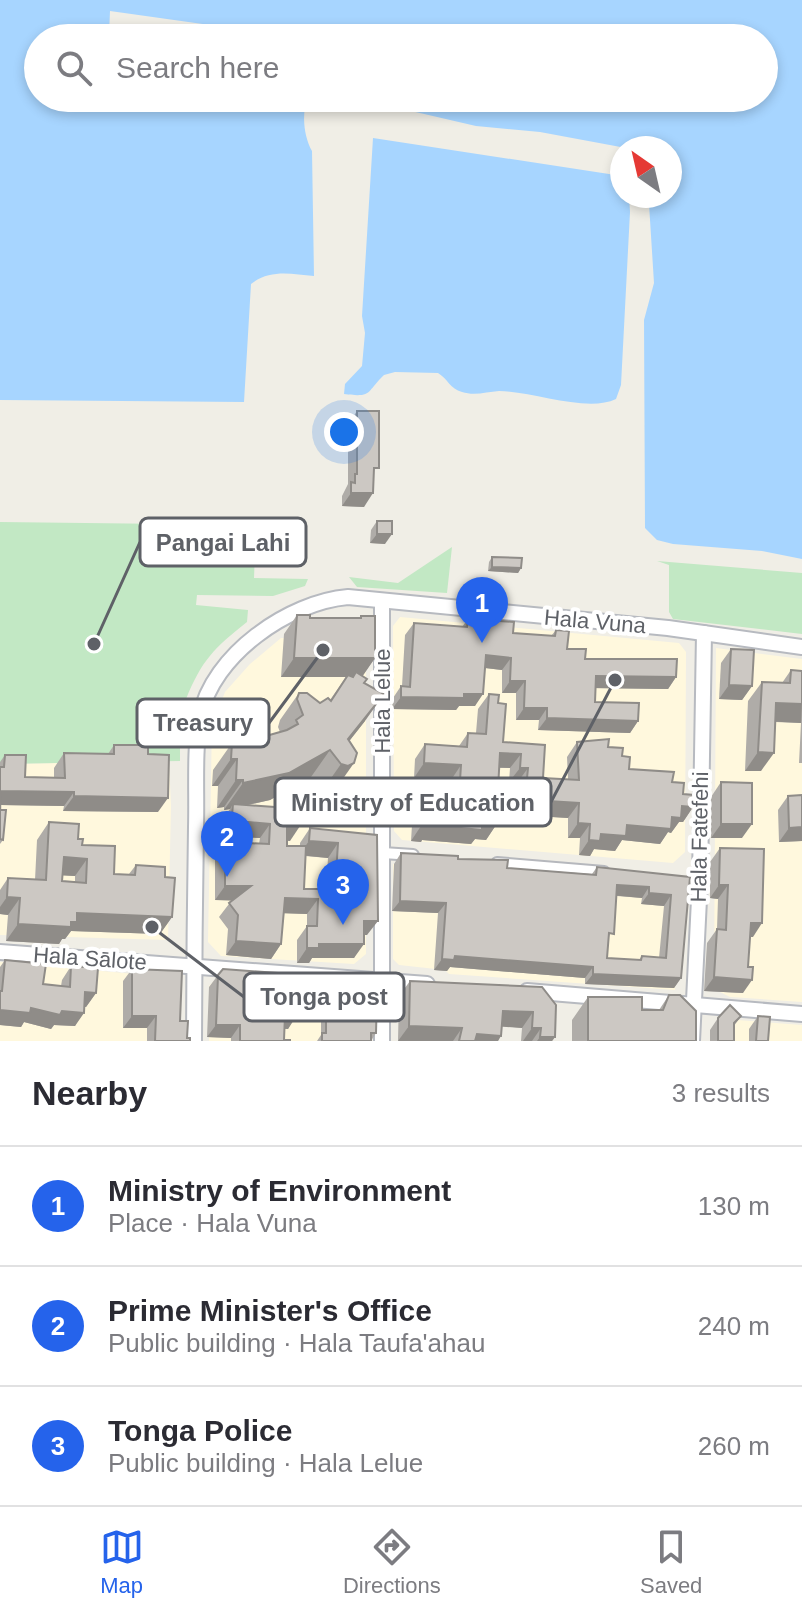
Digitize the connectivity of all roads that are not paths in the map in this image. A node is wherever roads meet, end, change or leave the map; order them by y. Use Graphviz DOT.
graph roads {
  1 [pos="382,601"];
  2 [pos="704,633"];
  3 [pos="802,647"];
  4 [pos="383,853"];
  5 [pos="426,856"];
  6 [pos="483,861"];
  7 [pos="622,874"];
  8 [pos="0,952"];
  9 [pos="194,965"];
  10 [pos="382,980"];
  11 [pos="446,985"];
  12 [pos="508,990"];
  13 [pos="554,993"];
  14 [pos="694,1006"];
  15 [pos="554,1009"];
  16 [pos="802,1014"];
  17 [pos="194,1041"];
  18 [pos="382,1041"];
  19 [pos="692,1041"];
  1 -- 2 [label="main road, Hala Vuna"];
  1 -- 4 [label="main road, Hala Lelue"];
  1 -- 9 [label="main road, Hala Vuna"];
  2 -- 3 [label="main road, Hala Vuna"];
  2 -- 14 [label="main road, Hala Fatefehi"];
  4 -- 5 [label="street"];
  4 -- 10 [label="main road, Hala Lelue"];
  6 -- 7 [label="street"];
  8 -- 9 [label="main road, Hala Sālote"];
  9 -- 10 [label="main road, Hala Sālote"];
  9 -- 17 [label="main road, Hala Vuna"];
  10 -- 11 [label="main road, Hala Sālote"];
  10 -- 18 [label="main road, Hala Lelue"];
  12 -- 13 [label="main road"];
  13 -- 14 [label="main road"];
  13 -- 15 [label="street"];
  14 -- 16 [label="main road"];
  14 -- 19 [label="main road, Hala Fatefehi"];
}
